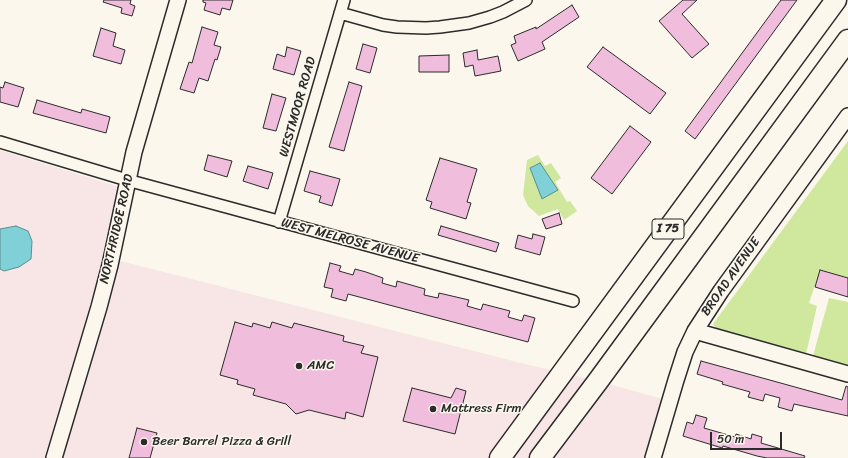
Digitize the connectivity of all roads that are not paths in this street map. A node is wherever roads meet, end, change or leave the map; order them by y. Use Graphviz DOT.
graph roads {
  1 [pos="178,0"];
  2 [pos="344,0"];
  3 [pos="526,0"];
  4 [pos="836,0"];
  5 [pos="340,13"];
  6 [pos="848,40"];
  7 [pos="848,116"];
  8 [pos="0,142"];
  9 [pos="127,180"];
  10 [pos="279,222"];
  11 [pos="573,301"];
  12 [pos="695,331"];
  13 [pos="848,374"];
  14 [pos="54,458"];
  15 [pos="500,458"];
  16 [pos="540,458"];
  17 [pos="654,458"];
  1 -- 9 [label="main road, NORTHRIDGE ROAD"];
  2 -- 5 [label="street, WESTMOOR ROAD"];
  3 -- 5 [label="street"];
  4 -- 15 [label="highway, I 75"];
  5 -- 10 [label="street, WESTMOOR ROAD"];
  6 -- 16 [label="highway, I 75"];
  7 -- 12 [label="main road, BROAD AVENUE"];
  8 -- 9 [label="street, WEST MELROSE AVENUE"];
  9 -- 10 [label="street, WEST MELROSE AVENUE"];
  9 -- 14 [label="main road, NORTHRIDGE ROAD"];
  10 -- 11 [label="street, WEST MELROSE AVENUE"];
  12 -- 13 [label="main road"];
  12 -- 17 [label="main road, BROAD AVENUE"];
}
